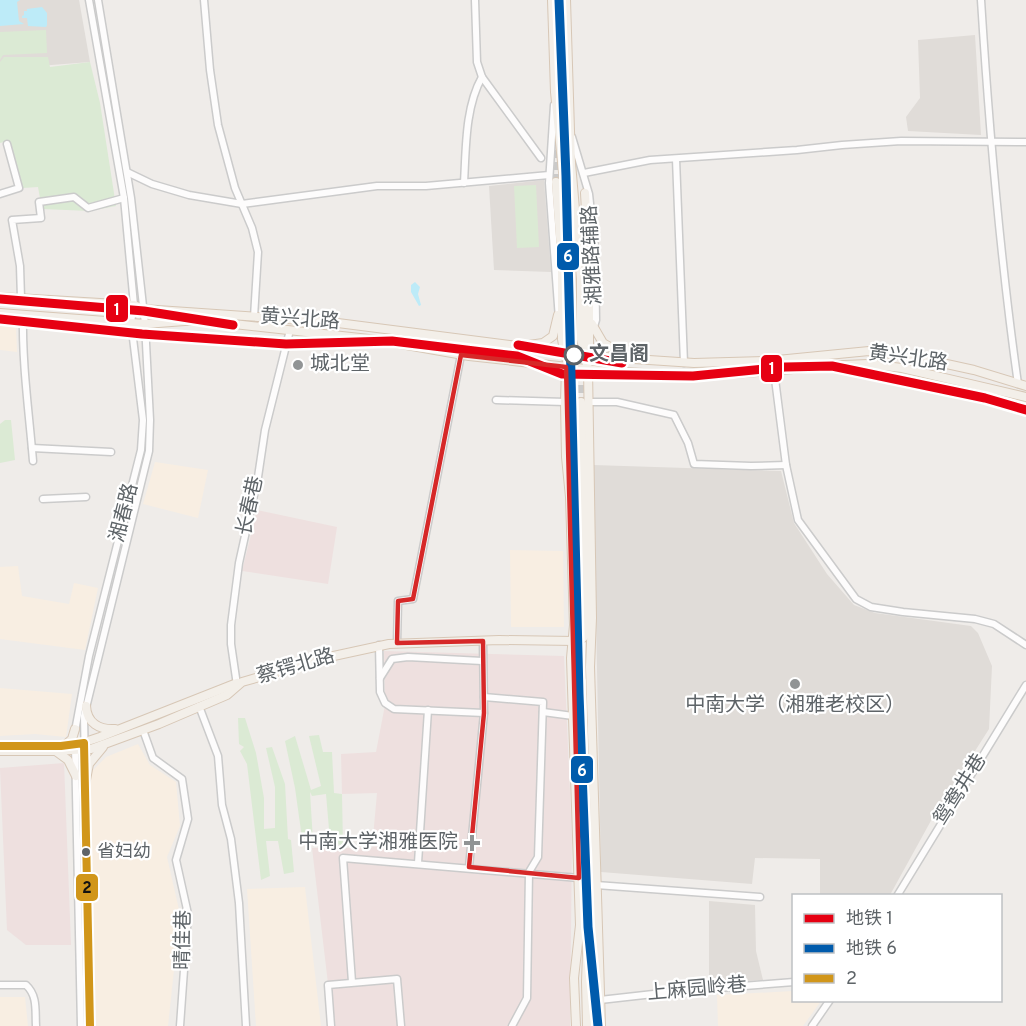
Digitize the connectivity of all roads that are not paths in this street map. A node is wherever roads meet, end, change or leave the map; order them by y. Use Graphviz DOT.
graph roads {
  1 [pos="89,0"];
  2 [pos="98,0"];
  3 [pos="204,0"];
  4 [pos="475,0"];
  5 [pos="552,0"];
  6 [pos="566,0"];
  7 [pos="981,0"];
  8 [pos="483,77"];
  9 [pos="555,92"];
  10 [pos="571,133"];
  11 [pos="990,142"];
  12 [pos="1026,142"];
  13 [pos="7,144"];
  14 [pos="542,158"];
  15 [pos="676,159"];
  16 [pos="127,172"];
  17 [pos="584,173"];
  18 [pos="549,175"];
  19 [pos="556,182"];
  20 [pos="464,183"];
  21 [pos="585,193"];
  22 [pos="0,194"];
  23 [pos="124,198"];
  24 [pos="242,204"];
  25 [pos="562,290"];
  26 [pos="0,297"];
  27 [pos="21,298"];
  28 [pos="134,305"];
  29 [pos="142,309"];
  30 [pos="0,314"];
  31 [pos="558,314"];
  32 [pos="23,315"];
  33 [pos="254,317"];
  34 [pos="590,317"];
  35 [pos="131,322"];
  36 [pos="145,324"];
  37 [pos="594,329"];
  38 [pos="290,330"];
  39 [pos="562,339"];
  40 [pos="590,342"];
  41 [pos="513,346"];
  42 [pos="566,353"];
  43 [pos="461,355"];
  44 [pos="587,355"];
  45 [pos="635,359"];
  46 [pos="684,363"];
  47 [pos="566,367"];
  48 [pos="588,369"];
  49 [pos="774,371"];
  50 [pos="1022,385"];
  51 [pos="1026,397"];
  52 [pos="496,400"];
  53 [pos="565,402"];
  54 [pos="584,402"];
  55 [pos="32,448"];
  56 [pos="111,452"];
  57 [pos="33,461"];
  58 [pos="786,465"];
  59 [pos="86,497"];
  60 [pos="43,499"];
  61 [pos="592,618"];
  62 [pos="587,633"];
  63 [pos="483,641"];
  64 [pos="573,641"];
  65 [pos="397,643"];
  66 [pos="379,645"];
  67 [pos="1026,645"];
  68 [pos="590,658"];
  69 [pos="482,661"];
  70 [pos="380,678"];
  71 [pos="582,681"];
  72 [pos="237,684"];
  73 [pos="1026,685"];
  74 [pos="484,697"];
  75 [pos="86,706"];
  76 [pos="199,706"];
  77 [pos="428,710"];
  78 [pos="543,712"];
  79 [pos="484,713"];
  80 [pos="573,716"];
  81 [pos="125,728"];
  82 [pos="75,729"];
  83 [pos="143,730"];
  84 [pos="106,745"];
  85 [pos="0,746"];
  86 [pos="84,746"];
  87 [pos="75,747"];
  88 [pos="58,749"];
  89 [pos="0,751"];
  90 [pos="76,776"];
  91 [pos="85,785"];
  92 [pos="418,863"];
  93 [pos="469,867"];
  94 [pos="529,873"];
  95 [pos="579,878"];
  96 [pos="596,885"];
  97 [pos="898,894"];
  98 [pos="760,897"];
  99 [pos="352,982"];
  100 [pos="792,982"];
  101 [pos="0,985"];
  102 [pos="600,1000"];
  103 [pos="829,1002"];
  104 [pos="36,1026"];
  105 [pos="81,1026"];
  106 [pos="90,1026"];
  107 [pos="180,1026"];
  108 [pos="246,1026"];
  109 [pos="331,1026"];
  110 [pos="401,1026"];
  111 [pos="512,1026"];
  112 [pos="576,1026"];
  113 [pos="587,1026"];
  114 [pos="601,1026"];
  115 [pos="812,1026"];
  1 -- 23 [label="street, 湘春路"];
  2 -- 16 [label="street, 湘春路"];
  3 -- 24 [label="street"];
  4 -- 8 [label="street"];
  5 -- 9 [label="main road"];
  6 -- 10 [label="main road"];
  7 -- 11 [label="street"];
  8 -- 14 [label="street"];
  8 -- 20 [label="street"];
  9 -- 18 [label="street, 湘雅路辅路"];
  9 -- 42 [label="main road"];
  10 -- 17 [label="street, 湘雅路辅路"];
  10 -- 44 [label="main road"];
  11 -- 12 [label="street"];
  11 -- 15 [label="street"];
  11 -- 50 [label="street"];
  13 -- 22 [label="street"];
  15 -- 17 [label="street"];
  15 -- 46 [label="street"];
  16 -- 24 [label="street"];
  16 -- 29 [label="street, 湘春路"];
  17 -- 37 [label="street, 湘雅路辅路"];
  18 -- 20 [label="street"];
  18 -- 31 [label="street, 湘雅路辅路"];
  19 -- 25 [label="main road"];
  20 -- 24 [label="street"];
  21 -- 34 [label="main road"];
  23 -- 27 [label="street"];
  23 -- 28 [label="street, 湘春路"];
  24 -- 33 [label="street"];
  25 -- 31 [label="main road"];
  25 -- 39 [label="main road"];
  26 -- 27 [label="main road, 黄兴北路"];
  27 -- 28 [label="main road, 黄兴北路"];
  28 -- 29 [label="main road, 黄兴北路"];
  28 -- 35 [label="street, 湘春路"];
  29 -- 33 [label="main road, 黄兴北路"];
  29 -- 36 [label="street, 湘春路"];
  30 -- 32 [label="main road, 黄兴北路"];
  31 -- 39 [label="street, 湘雅路辅路"];
  31 -- 41 [label="main road"];
  32 -- 35 [label="main road, 黄兴北路"];
  32 -- 55 [label="street"];
  33 -- 41 [label="main road, 黄兴北路"];
  34 -- 37 [label="main road"];
  34 -- 40 [label="main road"];
  35 -- 36 [label="main road, 黄兴北路"];
  35 -- 82 [label="street, 湘春路"];
  36 -- 38 [label="main road, 黄兴北路"];
  36 -- 75 [label="street, 湘春路"];
  37 -- 40 [label="street, 湘雅路辅路"];
  37 -- 45 [label="main road"];
  38 -- 43 [label="main road, 黄兴北路"];
  38 -- 72 [label="street, 长春巷"];
  39 -- 42 [label="main road"];
  40 -- 44 [label="main road"];
  41 -- 42 [label="main road, 黄兴北路"];
  42 -- 44 [label="main road, 黄兴北路"];
  42 -- 47 [label="main road"];
  43 -- 47 [label="main road, 黄兴北路"];
  43 -- 65 [label="street"];
  44 -- 45 [label="main road, 黄兴北路"];
  44 -- 48 [label="main road"];
  45 -- 46 [label="main road, 黄兴北路"];
  46 -- 50 [label="main road, 黄兴北路"];
  47 -- 48 [label="main road, 黄兴北路"];
  47 -- 53 [label="main road"];
  48 -- 49 [label="main road, 黄兴北路"];
  48 -- 54 [label="main road"];
  49 -- 51 [label="main road, 黄兴北路"];
  49 -- 58 [label="street"];
  52 -- 53 [label="street"];
  53 -- 64 [label="main road"];
  54 -- 58 [label="street"];
  54 -- 61 [label="main road"];
  54 -- 62 [label="main road"];
  55 -- 56 [label="street"];
  55 -- 57 [label="street"];
  58 -- 67 [label="street"];
  59 -- 60 [label="street"];
  61 -- 62 [label="main road"];
  61 -- 68 [label="main road"];
  62 -- 64 [label="main road, 蔡锷北路"];
  62 -- 68 [label="main road"];
  63 -- 64 [label="main road, 蔡锷北路"];
  63 -- 65 [label="main road, 蔡锷北路"];
  63 -- 69 [label="street"];
  64 -- 80 [label="main road"];
  65 -- 66 [label="main road, 蔡锷北路"];
  66 -- 70 [label="street"];
  66 -- 72 [label="main road, 蔡锷北路"];
  68 -- 96 [label="main road"];
  69 -- 70 [label="street"];
  69 -- 74 [label="street"];
  70 -- 77 [label="street"];
  71 -- 113 [label="main road"];
  72 -- 76 [label="main road, 蔡锷北路"];
  72 -- 81 [label="main road, 蔡锷北路"];
  73 -- 97 [label="street, 鸳鸯井巷"];
  74 -- 78 [label="street"];
  74 -- 79 [label="street"];
  75 -- 81 [label="main road"];
  75 -- 86 [label="street, 湘春路"];
  76 -- 83 [label="main road, 蔡锷北路"];
  76 -- 108 [label="street"];
  77 -- 79 [label="street"];
  77 -- 92 [label="street"];
  78 -- 80 [label="street"];
  78 -- 94 [label="street"];
  79 -- 93 [label="street"];
  80 -- 95 [label="main road"];
  81 -- 86 [label="main road, 蔡锷北路"];
  82 -- 87 [label="street, 湘春路"];
  82 -- 88 [label="main road"];
  83 -- 84 [label="main road, 蔡锷北路"];
  83 -- 107 [label="street, 晴佳巷"];
  84 -- 86 [label="main road, 蔡锷北路"];
  84 -- 91 [label="main road"];
  85 -- 88 [label="main road, 蔡锷北路"];
  86 -- 87 [label="main road, 蔡锷北路"];
  86 -- 91 [label="street, 湘春路"];
  87 -- 88 [label="main road, 蔡锷北路"];
  87 -- 90 [label="street, 湘春路"];
  88 -- 89 [label="main road, 蔡锷北路"];
  88 -- 90 [label="main road"];
  90 -- 105 [label="street, 湘春路"];
  91 -- 106 [label="street, 湘春路"];
  92 -- 93 [label="street"];
  92 -- 99 [label="street"];
  93 -- 94 [label="street"];
  94 -- 95 [label="street"];
  94 -- 111 [label="street"];
  95 -- 112 [label="main road"];
  96 -- 98 [label="street"];
  96 -- 102 [label="main road"];
  99 -- 109 [label="street"];
  99 -- 110 [label="street"];
  100 -- 102 [label="street, 上麻园岭巷"];
  101 -- 104 [label="street"];
  102 -- 114 [label="main road"];
  103 -- 115 [label="street"];
}
